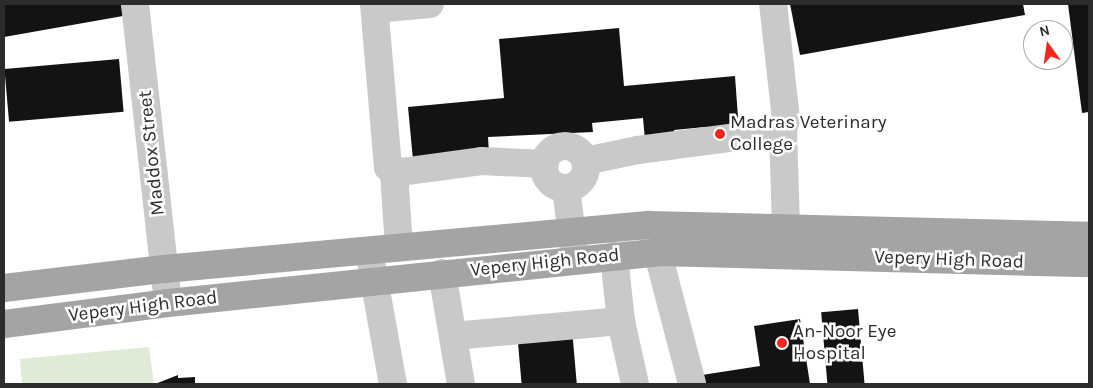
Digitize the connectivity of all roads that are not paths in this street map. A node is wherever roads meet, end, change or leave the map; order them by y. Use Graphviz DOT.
graph roads {
  1 [pos="136,4"];
  2 [pos="430,4"];
  3 [pos="773,4"];
  4 [pos="375,6"];
  5 [pos="783,130"];
  6 [pos="585,161"];
  7 [pos="545,164"];
  8 [pos="394,172"];
  9 [pos="566,188"];
  10 [pos="650,225"];
  11 [pos="786,226"];
  12 [pos="573,232"];
  13 [pos="1089,236"];
  14 [pos="399,248"];
  15 [pos="370,251"];
  16 [pos="658,252"];
  17 [pos="614,256"];
  18 [pos="575,259"];
  19 [pos="1089,263"];
  20 [pos="164,269"];
  21 [pos="442,273"];
  22 [pos="374,280"];
  23 [pos="4,288"];
  24 [pos="168,303"];
  25 [pos="621,321"];
  26 [pos="4,324"];
  27 [pos="453,336"];
  28 [pos="393,384"];
  29 [pos="461,384"];
  30 [pos="635,384"];
  31 [pos="692,384"];
  1 -- 20 [label="street, Maddox Street"];
  2 -- 4 [label="street"];
  3 -- 5 [label="street"];
  4 -- 8 [label="street"];
  5 -- 6 [label="street"];
  5 -- 11 [label="street"];
  6 -- 7 [label="street"];
  6 -- 9 [label="street"];
  7 -- 8 [label="street"];
  7 -- 9 [label="street"];
  8 -- 14 [label="street"];
  9 -- 12 [label="street"];
  10 -- 11 [label="main road, Vepery High Road"];
  10 -- 12 [label="main road, Vepery High Road"];
  10 -- 16 [label="street"];
  11 -- 13 [label="main road, Vepery High Road"];
  12 -- 14 [label="main road, Vepery High Road"];
  12 -- 18 [label="street"];
  14 -- 15 [label="main road, Vepery High Road"];
  15 -- 20 [label="main road, Vepery High Road"];
  15 -- 22 [label="street"];
  16 -- 17 [label="main road, Vepery High Road"];
  16 -- 19 [label="main road, Vepery High Road"];
  16 -- 31 [label="street"];
  17 -- 18 [label="main road, Vepery High Road"];
  17 -- 25 [label="street"];
  18 -- 21 [label="main road, Vepery High Road"];
  20 -- 23 [label="main road, Vepery High Road"];
  20 -- 24 [label="street, Maddox Street"];
  21 -- 22 [label="main road, Vepery High Road"];
  21 -- 27 [label="street"];
  22 -- 24 [label="main road, Vepery High Road"];
  22 -- 28 [label="street"];
  24 -- 26 [label="main road, Vepery High Road"];
  25 -- 27 [label="street"];
  25 -- 30 [label="street"];
  27 -- 29 [label="street"];
}
